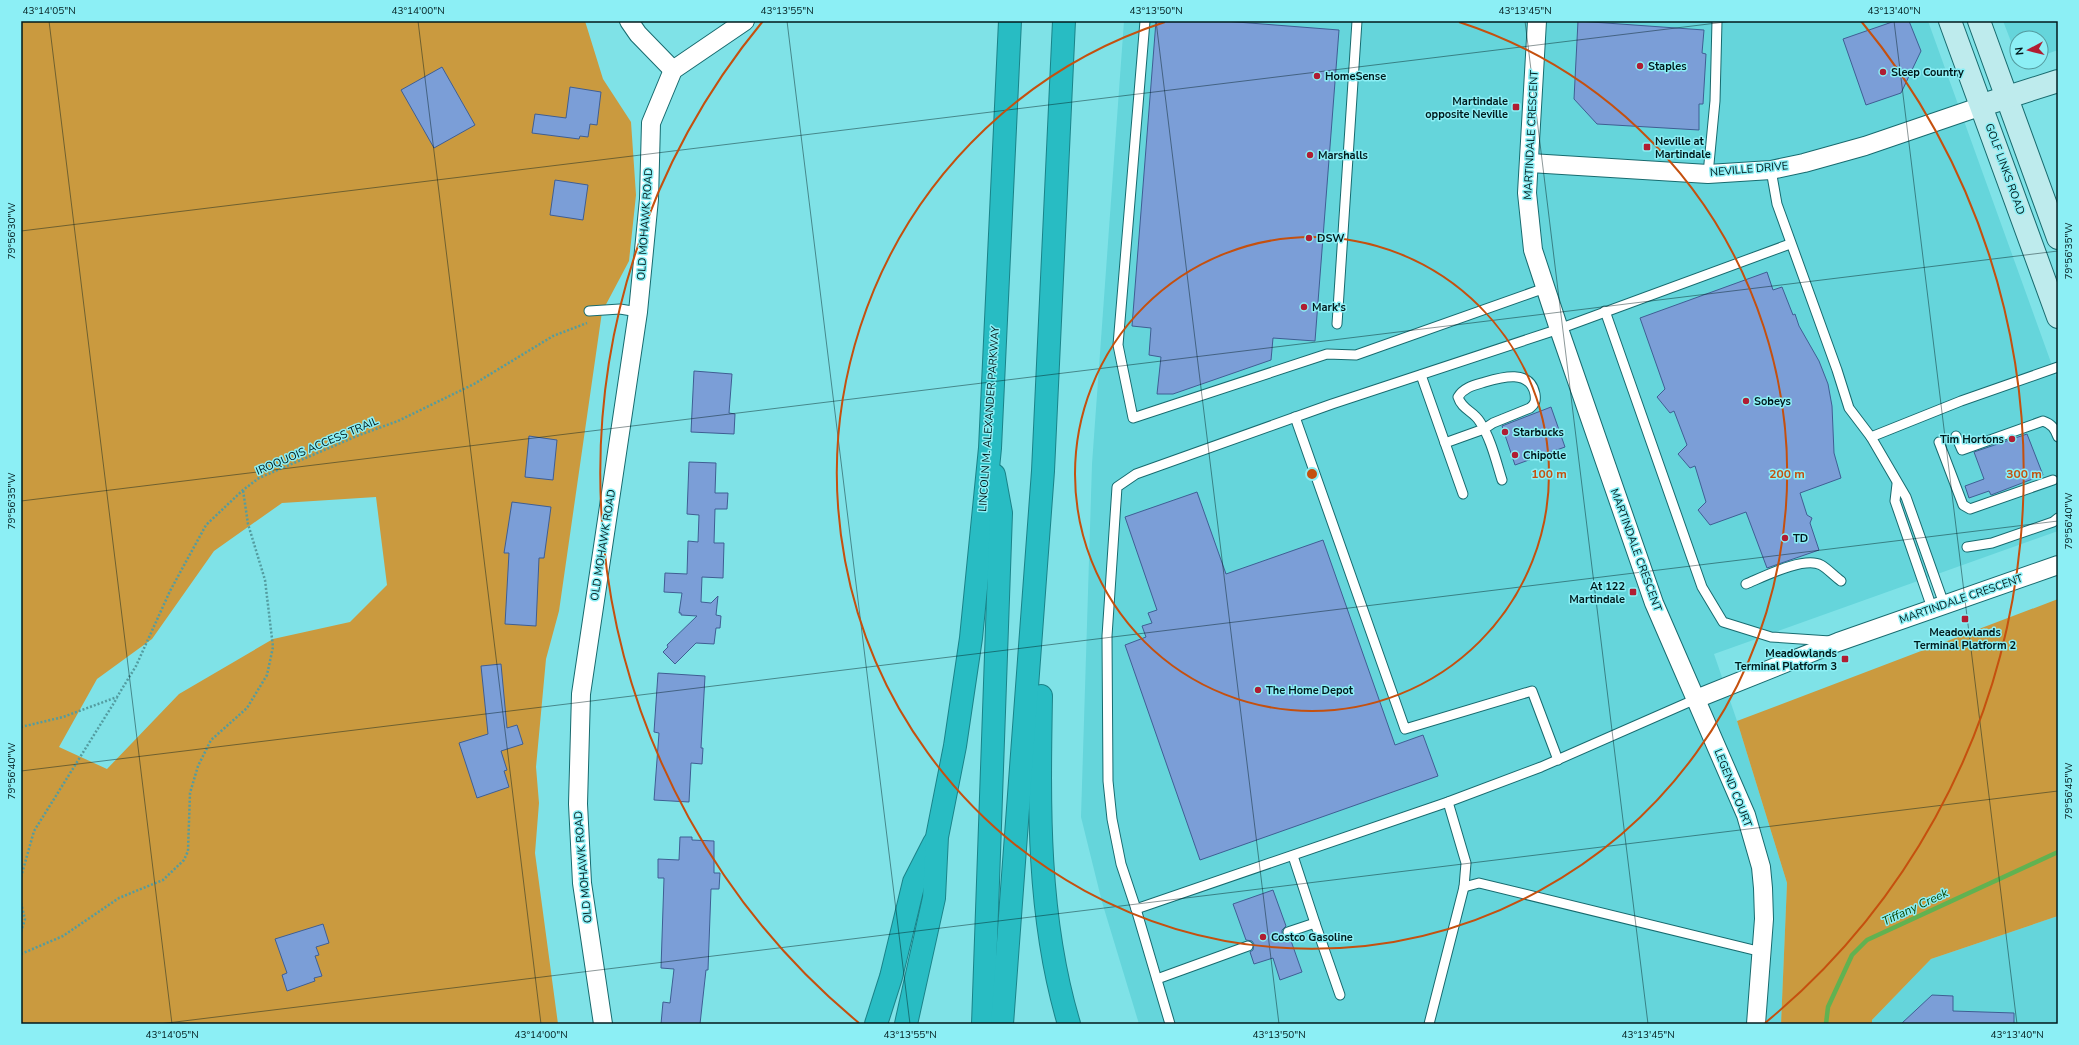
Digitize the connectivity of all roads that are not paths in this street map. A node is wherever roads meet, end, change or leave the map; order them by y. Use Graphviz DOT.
graph roads {
  1 [pos="629,21"];
  2 [pos="744,21"];
  3 [pos="1010,21"];
  4 [pos="1064,21"];
  5 [pos="1145,21"];
  6 [pos="1357,21"];
  7 [pos="1537,21"];
  8 [pos="1717,21"];
  9 [pos="1950,21"];
  10 [pos="1979,21"];
  11 [pos="673,70"];
  12 [pos="2058,81"];
  13 [pos="2007,98"];
  14 [pos="1982,106"];
  15 [pos="1530,163"];
  16 [pos="1772,170"];
  17 [pos="1708,174"];
  18 [pos="2058,238"];
  19 [pos="1790,244"];
  20 [pos="1545,288"];
  21 [pos="589,311"];
  22 [pos="1605,311"];
  23 [pos="638,312"];
  24 [pos="2058,318"];
  25 [pos="1337,324"];
  26 [pos="1558,329"];
  27 [pos="2058,367"];
  28 [pos="1421,375"];
  29 [pos="1295,417"];
  30 [pos="1484,429"];
  31 [pos="1956,436"];
  32 [pos="1871,437"];
  33 [pos="2058,437"];
  34 [pos="1939,442"];
  35 [pos="1445,443"];
  36 [pos="990,448"];
  37 [pos="1043,471"];
  38 [pos="1502,480"];
  39 [pos="2053,480"];
  40 [pos="1897,484"];
  41 [pos="1463,494"];
  42 [pos="2058,518"];
  43 [pos="1968,547"];
  44 [pos="2058,565"];
  45 [pos="1841,581"];
  46 [pos="1746,584"];
  47 [pos="1938,606"];
  48 [pos="1838,642"];
  49 [pos="1696,698"];
  50 [pos="1558,760"];
  51 [pos="1448,802"];
  52 [pos="937,837"];
  53 [pos="1293,856"];
  54 [pos="1464,887"];
  55 [pos="1136,909"];
  56 [pos="1315,923"];
  57 [pos="1288,932"];
  58 [pos="1248,946"];
  59 [pos="1762,952"];
  60 [pos="1157,979"];
  61 [pos="1340,995"];
  62 [pos="603,1024"];
  63 [pos="876,1024"];
  64 [pos="906,1024"];
  65 [pos="983,1024"];
  66 [pos="1002,1024"];
  67 [pos="1069,1024"];
  68 [pos="1170,1024"];
  69 [pos="1429,1024"];
  70 [pos="1756,1024"];
  1 -- 11 [label="street"];
  2 -- 11 [label="street"];
  3 -- 36 [label="highway, LINCOLN M. ALEXANDER PARKWAY"];
  4 -- 37 [label="highway"];
  5 -- 20 [label="lane"];
  6 -- 25 [label="lane"];
  7 -- 15 [label="street, MARTINDALE CRESCENT"];
  8 -- 17 [label="lane"];
  9 -- 14 [label="main road, GOLF LINKS ROAD"];
  10 -- 13 [label="main road"];
  11 -- 23 [label="street, OLD MOHAWK ROAD"];
  12 -- 13 [label="main road, NEVILLE DRIVE"];
  13 -- 14 [label="main road, NEVILLE DRIVE"];
  13 -- 18 [label="main road"];
  14 -- 16 [label="street, NEVILLE DRIVE"];
  14 -- 24 [label="main road, GOLF LINKS ROAD"];
  15 -- 17 [label="street, NEVILLE DRIVE"];
  15 -- 20 [label="street, MARTINDALE CRESCENT"];
  16 -- 17 [label="street, NEVILLE DRIVE"];
  16 -- 19 [label="lane"];
  19 -- 22 [label="lane"];
  19 -- 32 [label="lane"];
  20 -- 26 [label="street, MARTINDALE CRESCENT"];
  21 -- 23 [label="lane"];
  22 -- 26 [label="lane"];
  22 -- 48 [label="lane"];
  23 -- 62 [label="street, OLD MOHAWK ROAD"];
  26 -- 28 [label="lane"];
  26 -- 49 [label="street, MARTINDALE CRESCENT"];
  27 -- 32 [label="lane"];
  28 -- 29 [label="lane"];
  28 -- 35 [label="lane"];
  29 -- 50 [label="lane"];
  29 -- 55 [label="lane"];
  30 -- 30 [label="lane"];
  30 -- 35 [label="lane"];
  30 -- 38 [label="lane"];
  31 -- 33 [label="lane"];
  32 -- 40 [label="lane"];
  34 -- 39 [label="lane"];
  35 -- 41 [label="lane"];
  36 -- 52 [label="highway, LINCOLN M. ALEXANDER PARKWAY"];
  36 -- 65 [label="highway"];
  37 -- 66 [label="highway"];
  37 -- 67 [label="highway"];
  40 -- 47 [label="lane"];
  40 -- 47 [label="lane"];
  42 -- 43 [label="lane"];
  44 -- 47 [label="street, MARTINDALE CRESCENT"];
  45 -- 46 [label="lane"];
  47 -- 48 [label="street, MARTINDALE CRESCENT"];
  48 -- 49 [label="street, MARTINDALE CRESCENT"];
  49 -- 50 [label="lane"];
  49 -- 59 [label="street, LEGEND COURT"];
  50 -- 51 [label="lane"];
  51 -- 53 [label="lane"];
  51 -- 54 [label="lane"];
  52 -- 63 [label="highway"];
  52 -- 64 [label="highway"];
  53 -- 55 [label="lane"];
  53 -- 56 [label="lane"];
  54 -- 59 [label="lane"];
  54 -- 69 [label="lane"];
  55 -- 60 [label="lane"];
  56 -- 57 [label="lane"];
  56 -- 61 [label="lane"];
  58 -- 60 [label="lane"];
  59 -- 70 [label="street, LEGEND COURT"];
  60 -- 68 [label="lane"];
}
